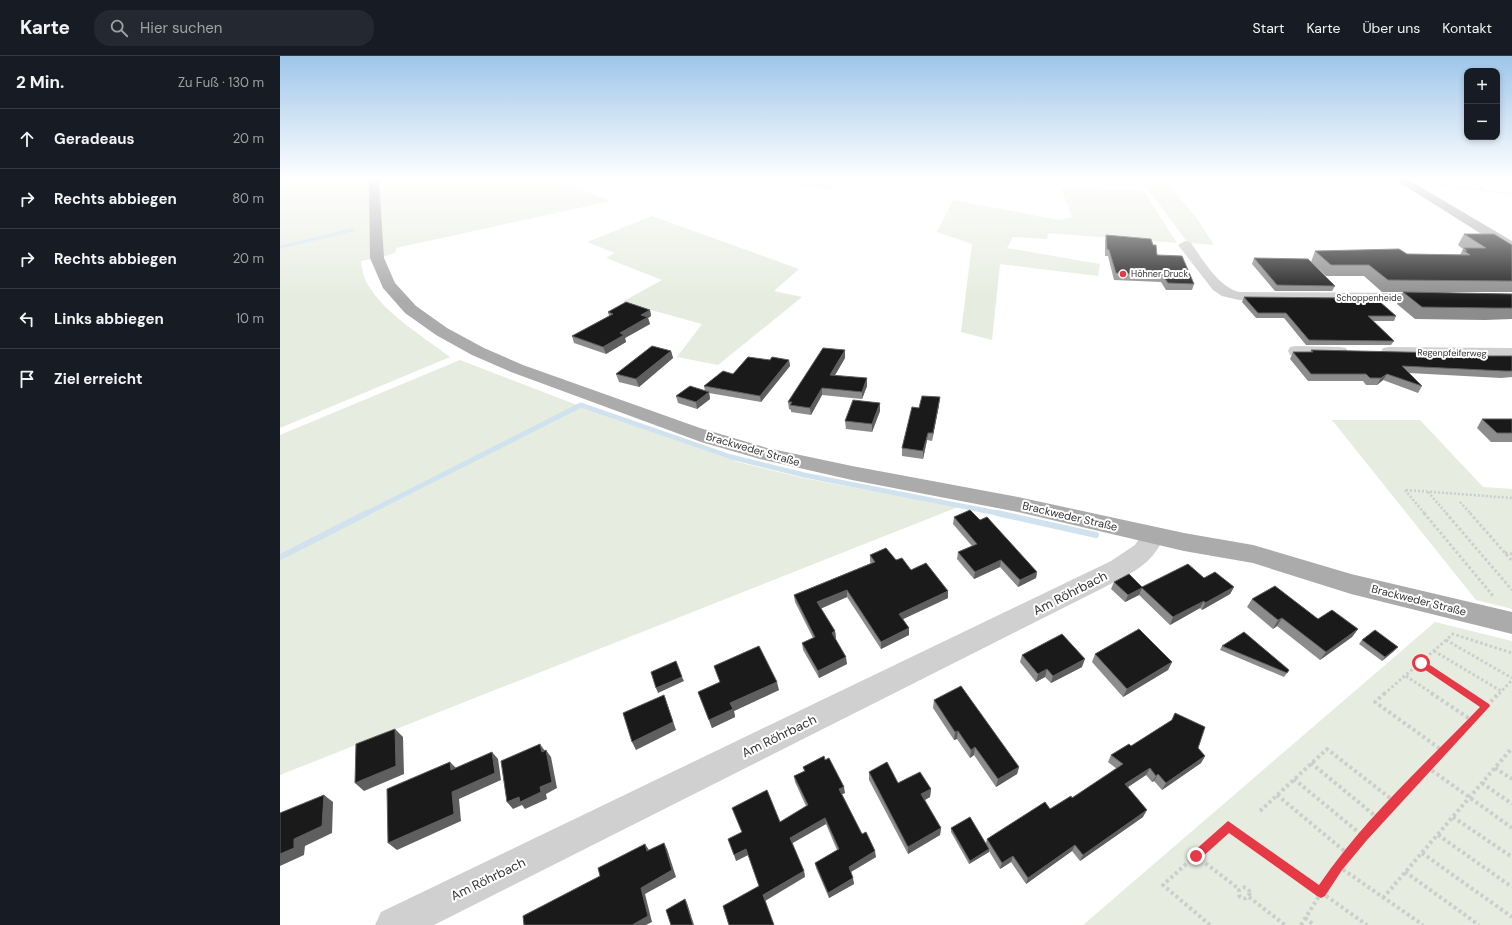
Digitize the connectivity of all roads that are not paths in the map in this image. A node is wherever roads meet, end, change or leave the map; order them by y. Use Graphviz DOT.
graph roads {
  1 [pos="376,220"];
  2 [pos="1468,220"];
  3 [pos="1184,245"];
  4 [pos="1512,247"];
  5 [pos="1448,298"];
  6 [pos="1296,351"];
  7 [pos="1512,353"];
  8 [pos="1165,538"];
  9 [pos="1512,623"];
  10 [pos="394,925"];
  1 -- 8 [label="main road, Brackweder Straße"];
  2 -- 4 [label="main road"];
  3 -- 5 [label="street, Schoppenheide"];
  6 -- 7 [label="street, Regenpfeiferweg"];
  8 -- 9 [label="main road, Brackweder Straße"];
  8 -- 10 [label="street, Am Röhrbach"];
}
